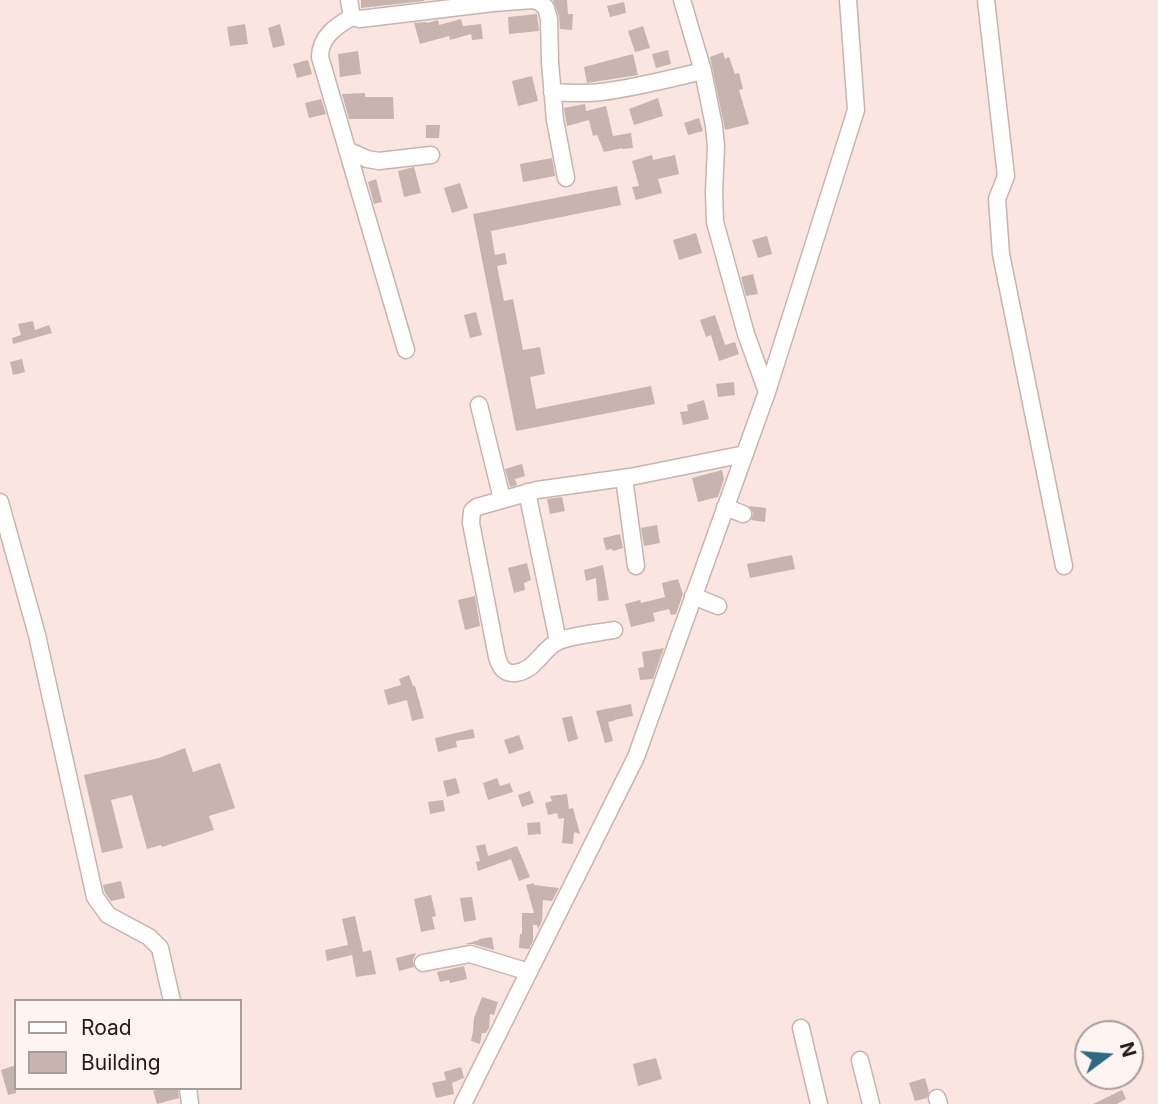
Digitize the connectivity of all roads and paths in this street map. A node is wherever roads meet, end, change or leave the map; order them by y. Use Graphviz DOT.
graph roads {
  1 [pos="349,0"];
  2 [pos="682,0"];
  3 [pos="848,0"];
  4 [pos="986,0"];
  5 [pos="352,17"];
  6 [pos="703,71"];
  7 [pos="552,92"];
  8 [pos="347,150"];
  9 [pos="431,155"];
  10 [pos="566,178"];
  11 [pos="406,350"];
  12 [pos="767,392"];
  13 [pos="479,405"];
  14 [pos="745,454"];
  15 [pos="624,478"];
  16 [pos="527,492"];
  17 [pos="502,499"];
  18 [pos="0,502"];
  19 [pos="636,566"];
  20 [pos="1064,566"];
  21 [pos="614,630"];
  22 [pos="558,641"];
  23 [pos="423,963"];
  24 [pos="529,972"];
  25 [pos="172,999"];
  26 [pos="802,1028"];
  27 [pos="860,1060"];
  28 [pos="463,1104"];
  29 [pos="819,1104"];
  30 [pos="871,1104"];
  1 -- 5 [label="street"];
  2 -- 6 [label="street"];
  3 -- 12 [label="street"];
  4 -- 20 [label="street"];
  5 -- 7 [label="street"];
  5 -- 8 [label="street"];
  6 -- 7 [label="street"];
  6 -- 12 [label="street"];
  7 -- 10 [label="street"];
  8 -- 9 [label="street"];
  8 -- 11 [label="street"];
  12 -- 14 [label="street"];
  13 -- 17 [label="street"];
  14 -- 15 [label="street"];
  14 -- 24 [label="street"];
  15 -- 16 [label="street"];
  15 -- 19 [label="street"];
  16 -- 17 [label="street"];
  16 -- 22 [label="street"];
  17 -- 22 [label="street"];
  18 -- 25 [label="street"];
  21 -- 22 [label="street"];
  23 -- 24 [label="street"];
  24 -- 28 [label="street"];
  26 -- 29 [label="street"];
  27 -- 30 [label="street"];
}
